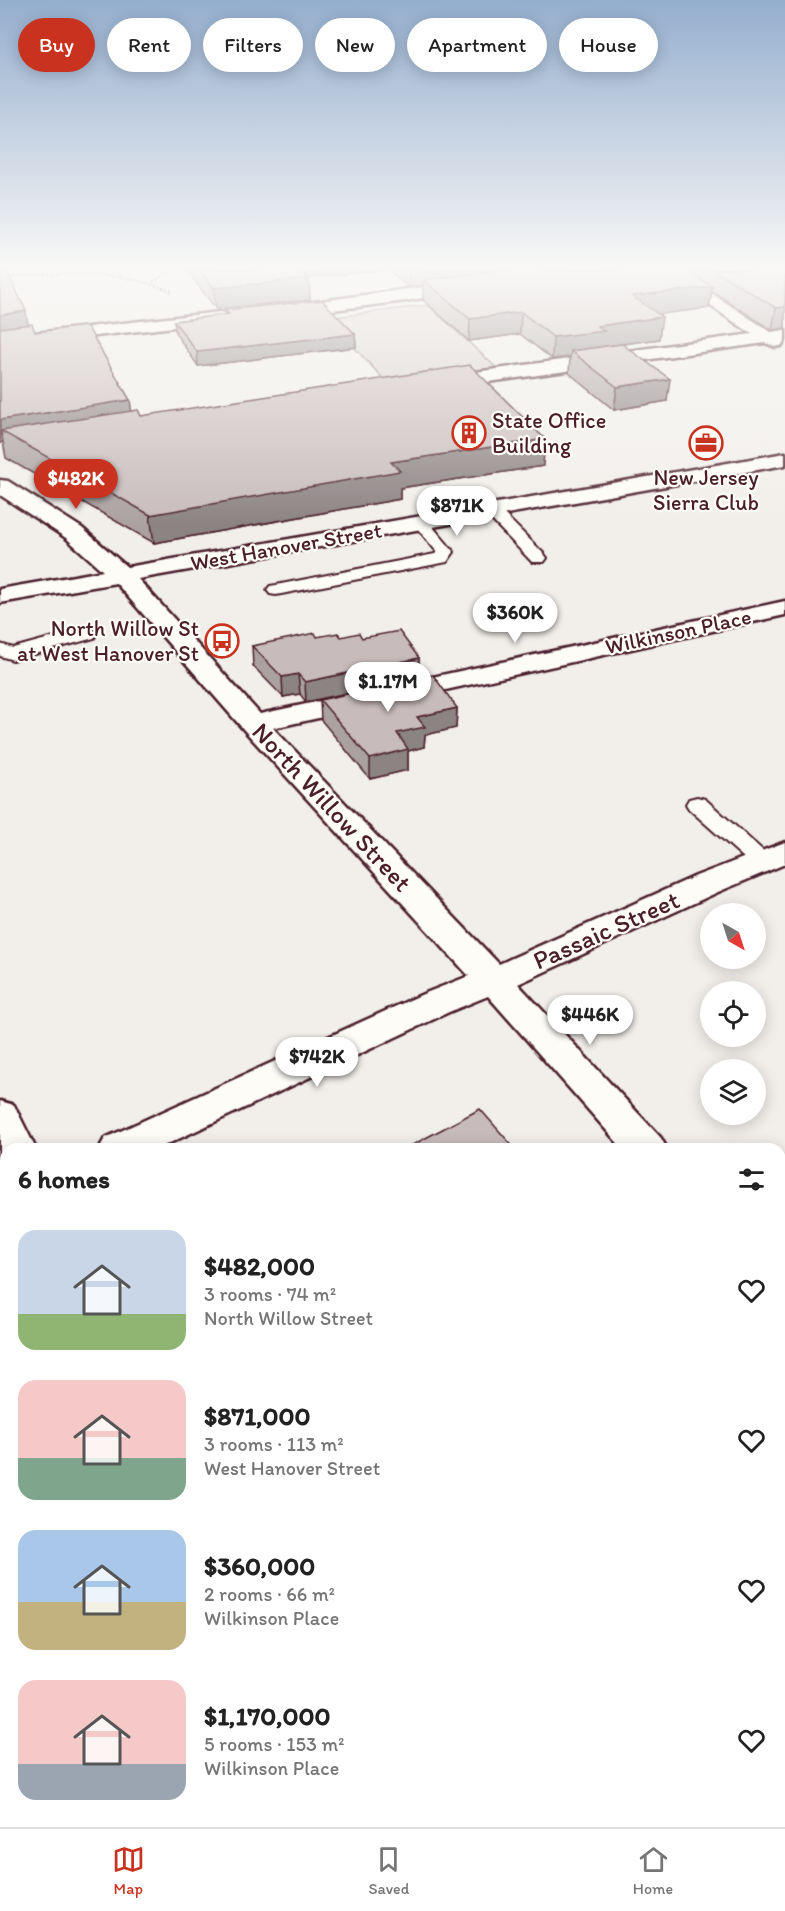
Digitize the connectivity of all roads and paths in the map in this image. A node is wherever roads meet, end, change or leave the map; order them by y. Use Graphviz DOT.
graph roads {
  1 [pos="645,354"];
  2 [pos="415,386"];
  3 [pos="785,459"];
  4 [pos="0,487"];
  5 [pos="492,511"];
  6 [pos="421,523"];
  7 [pos="538,558"];
  8 [pos="121,574"];
  9 [pos="276,591"];
  10 [pos="0,596"];
  11 [pos="785,608"];
  12 [pos="87,634"];
  13 [pos="0,650"];
  14 [pos="254,724"];
  15 [pos="696,804"];
  16 [pos="773,857"];
  17 [pos="493,979"];
  18 [pos="0,1116"];
  19 [pos="13,1143"];
  20 [pos="132,1143"];
  21 [pos="642,1143"];
  1 -- 2 [label="street"];
  3 -- 5 [label="street, West Hanover Street"];
  4 -- 8 [label="street, North Willow Street"];
  5 -- 6 [label="street, West Hanover Street"];
  5 -- 7 [label="lane"];
  6 -- 8 [label="street, West Hanover Street"];
  6 -- 9 [label="lane"];
  8 -- 10 [label="street, West Hanover Street"];
  8 -- 14 [label="street, North Willow Street"];
  11 -- 14 [label="street, Wilkinson Place"];
  12 -- 13 [label="lane"];
  14 -- 17 [label="street, North Willow Street"];
  15 -- 16 [label="lane"];
  16 -- 17 [label="street, Passaic Street"];
  17 -- 20 [label="street, Passaic Street"];
  17 -- 21 [label="street, North Willow Street"];
  18 -- 19 [label="street"];
}
